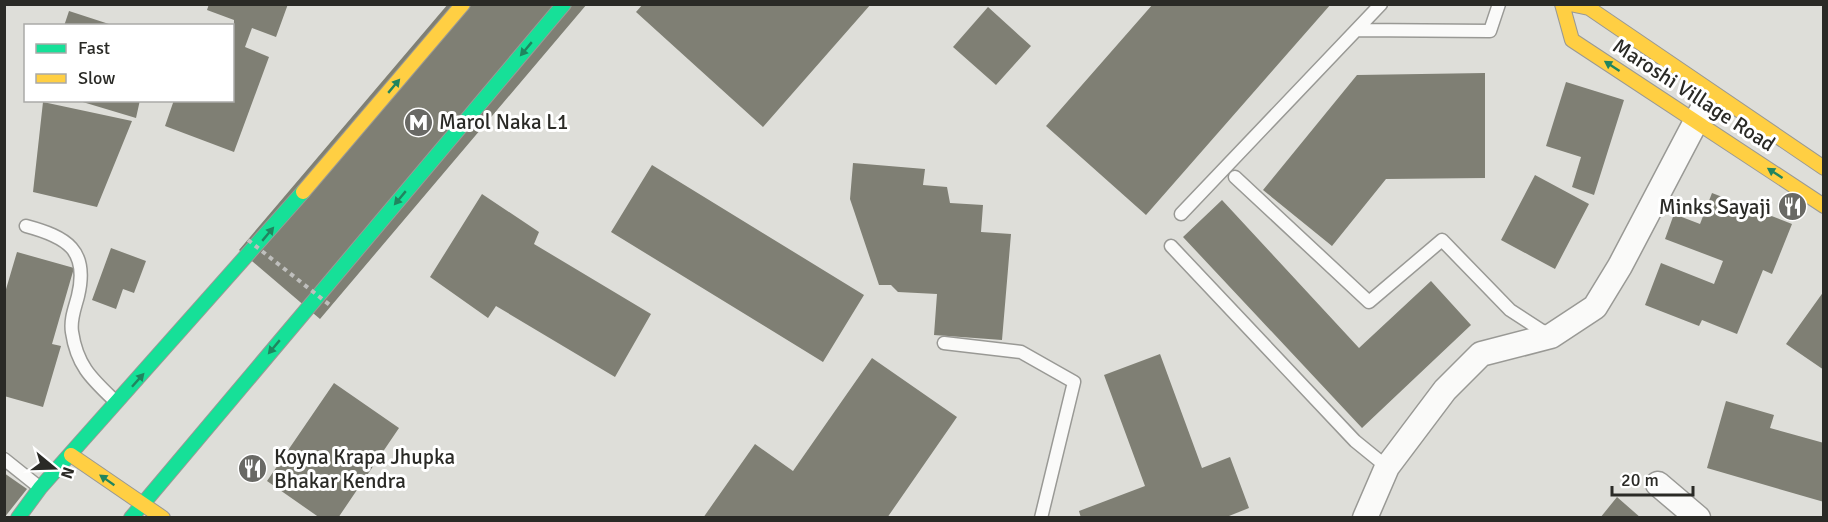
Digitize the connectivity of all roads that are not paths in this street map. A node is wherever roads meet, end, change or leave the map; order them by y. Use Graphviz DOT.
graph roads {
  1 [pos="463,4"];
  2 [pos="564,4"];
  3 [pos="1381,4"];
  4 [pos="1499,4"];
  5 [pos="1562,4"];
  6 [pos="1570,4"];
  7 [pos="1357,30"];
  8 [pos="1711,93"];
  9 [pos="1696,122"];
  10 [pos="1824,168"];
  11 [pos="1235,177"];
  12 [pos="1824,206"];
  13 [pos="1181,214"];
  14 [pos="26,226"];
  15 [pos="1171,246"];
  16 [pos="1551,336"];
  17 [pos="944,344"];
  18 [pos="118,403"];
  19 [pos="71,455"];
  20 [pos="4,459"];
  21 [pos="1387,466"];
  22 [pos="1659,484"];
  23 [pos="40,488"];
  24 [pos="143,504"];
  25 [pos="18,518"];
  26 [pos="131,518"];
  27 [pos="163,518"];
  28 [pos="1041,518"];
  29 [pos="1365,518"];
  30 [pos="1698,518"];
  18 -- 1 [label="main road, one-way"];
  2 -- 24 [label="main road, one-way"];
  3 -- 7 [label="lane"];
  4 -- 7 [label="lane"];
  9 -- 5 [label="main road, Maroshi Village Road, one-way"];
  6 -- 8 [label="main road, Maroshi Village Road"];
  7 -- 13 [label="lane"];
  8 -- 9 [label="street"];
  8 -- 10 [label="main road, Maroshi Village Road"];
  12 -- 9 [label="main road, Maroshi Village Road, one-way"];
  9 -- 16 [label="street"];
  11 -- 16 [label="lane"];
  14 -- 18 [label="lane"];
  15 -- 21 [label="lane"];
  16 -- 21 [label="street"];
  17 -- 28 [label="lane"];
  18 -- 19 [label="main road"];
  19 -- 23 [label="main road"];
  24 -- 19 [label="main road, one-way"];
  20 -- 23 [label="lane"];
  21 -- 29 [label="street"];
  22 -- 30 [label="street"];
  23 -- 25 [label="main road"];
  24 -- 26 [label="main road"];
  24 -- 27 [label="main road"];
}
